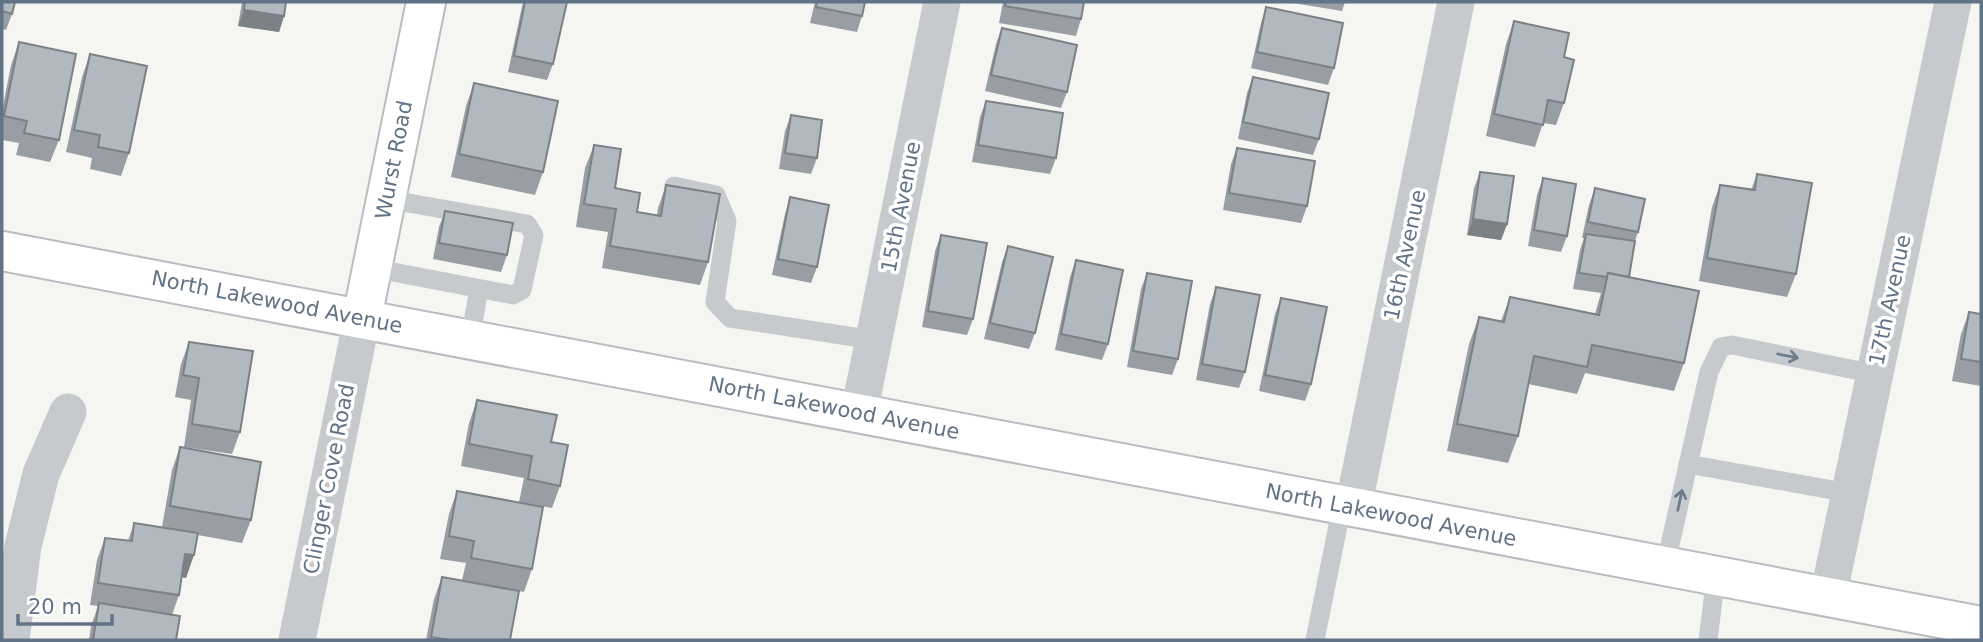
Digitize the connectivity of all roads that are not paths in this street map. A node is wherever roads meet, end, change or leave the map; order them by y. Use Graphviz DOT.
graph roads {
  1 [pos="426,2"];
  2 [pos="942,2"];
  3 [pos="1456,2"];
  4 [pos="1953,2"];
  5 [pos="674,186"];
  6 [pos="386,199"];
  7 [pos="2,251"];
  8 [pos="372,268"];
  9 [pos="479,289"];
  10 [pos="362,318"];
  11 [pos="470,339"];
  12 [pos="874,340"];
  13 [pos="1875,374"];
  14 [pos="68,412"];
  15 [pos="859,413"];
  16 [pos="1688,464"];
  17 [pos="1849,493"];
  18 [pos="1348,507"];
  19 [pos="1665,567"];
  20 [pos="1716,576"];
  21 [pos="1828,597"];
  22 [pos="1981,626"];
  23 [pos="10,640"];
  24 [pos="297,640"];
  25 [pos="1315,640"];
  26 [pos="1708,640"];
  1 -- 6 [label="street, Wurst Road"];
  2 -- 12 [label="street, 15th Avenue"];
  3 -- 18 [label="street, 16th Avenue"];
  4 -- 13 [label="street, 17th Avenue"];
  5 -- 12 [label="lane"];
  6 -- 8 [label="street, Wurst Road"];
  6 -- 9 [label="lane"];
  7 -- 10 [label="street, North Lakewood Avenue"];
  8 -- 9 [label="lane"];
  8 -- 10 [label="street, Wurst Road"];
  9 -- 11 [label="lane"];
  10 -- 11 [label="street, North Lakewood Avenue"];
  10 -- 24 [label="street, Clinger Cove Road"];
  11 -- 15 [label="street, North Lakewood Avenue"];
  12 -- 15 [label="street, 15th Avenue"];
  16 -- 13 [label="lane, one-way"];
  13 -- 17 [label="street, 17th Avenue"];
  14 -- 23 [label="street"];
  15 -- 18 [label="street, North Lakewood Avenue"];
  16 -- 17 [label="lane"];
  19 -- 16 [label="lane, one-way"];
  17 -- 21 [label="street, 17th Avenue"];
  18 -- 19 [label="street, North Lakewood Avenue"];
  18 -- 25 [label="lane"];
  19 -- 20 [label="street, North Lakewood Avenue"];
  20 -- 21 [label="street, North Lakewood Avenue"];
  20 -- 26 [label="lane"];
  21 -- 22 [label="street, North Lakewood Avenue"];
}
